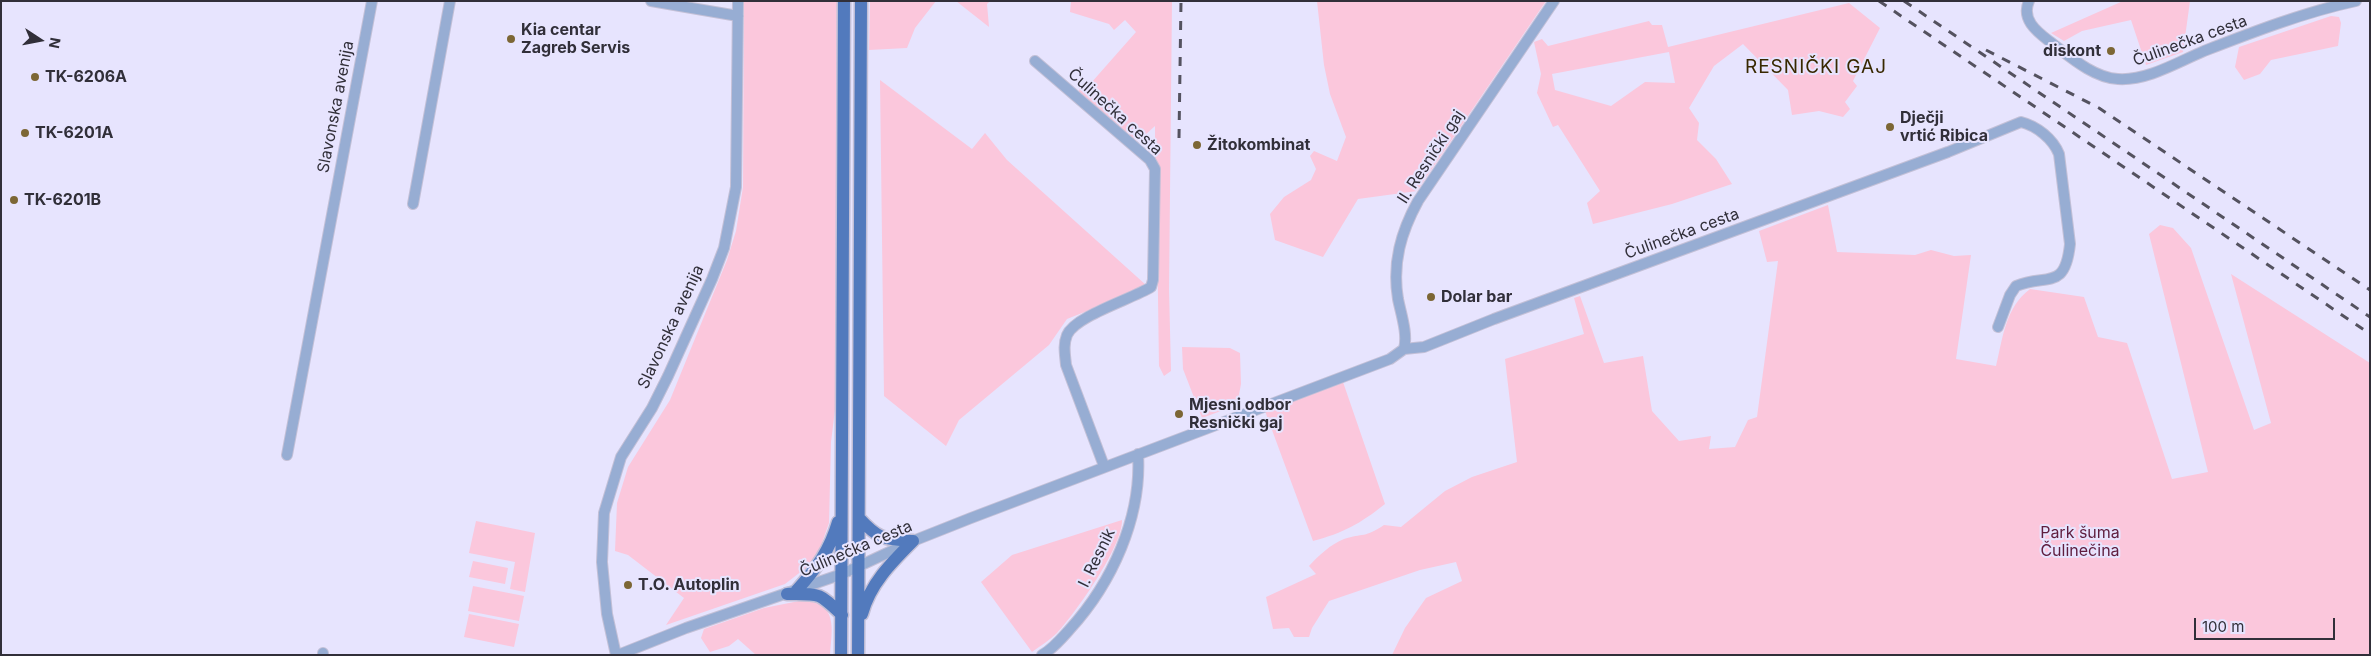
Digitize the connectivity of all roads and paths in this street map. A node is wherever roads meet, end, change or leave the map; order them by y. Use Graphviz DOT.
graph roads {
  1 [pos="372,1"];
  2 [pos="450,1"];
  3 [pos="650,1"];
  4 [pos="738,1"];
  5 [pos="844,1"];
  6 [pos="861,1"];
  7 [pos="1554,1"];
  8 [pos="2356,1"];
  9 [pos="2028,6"];
  10 [pos="738,16"];
  11 [pos="1035,61"];
  12 [pos="413,204"];
  13 [pos="1998,327"];
  14 [pos="1404,349"];
  15 [pos="1138,454"];
  16 [pos="287,455"];
  17 [pos="1104,466"];
  18 [pos="842,508"];
  19 [pos="859,518"];
  20 [pos="913,541"];
  21 [pos="859,567"];
  22 [pos="842,574"];
  23 [pos="792,592"];
  24 [pos="842,616"];
  25 [pos="858,633"];
  26 [pos="617,655"];
  27 [pos="841,655"];
  28 [pos="858,655"];
  29 [pos="1042,655"];
  1 -- 16 [label="street, Slavonska avenija"];
  2 -- 12 [label="street"];
  3 -- 10 [label="street"];
  4 -- 10 [label="street, Slavonska avenija"];
  5 -- 18 [label="main road"];
  6 -- 19 [label="main road"];
  7 -- 14 [label="street, II. Resnički gaj"];
  8 -- 9 [label="street, Čulinečka cesta"];
  10 -- 26 [label="street, Slavonska avenija"];
  11 -- 17 [label="street, Čulinečka cesta"];
  13 -- 14 [label="street, Čulinečka cesta"];
  14 -- 15 [label="street, Čulinečka cesta"];
  15 -- 17 [label="street, Čulinečka cesta"];
  15 -- 29 [label="street, I. Resnik"];
  17 -- 20 [label="street, Čulinečka cesta"];
  18 -- 22 [label="main road"];
  18 -- 23 [label="main road"];
  19 -- 20 [label="main road"];
  19 -- 21 [label="main road"];
  20 -- 21 [label="street, Čulinečka cesta"];
  20 -- 25 [label="main road"];
  21 -- 22 [label="street, Čulinečka cesta"];
  21 -- 25 [label="main road"];
  22 -- 23 [label="street, Čulinečka cesta"];
  22 -- 24 [label="main road"];
  23 -- 24 [label="main road"];
  23 -- 26 [label="street, Čulinečka cesta"];
  24 -- 27 [label="main road"];
  25 -- 28 [label="main road"];
}
